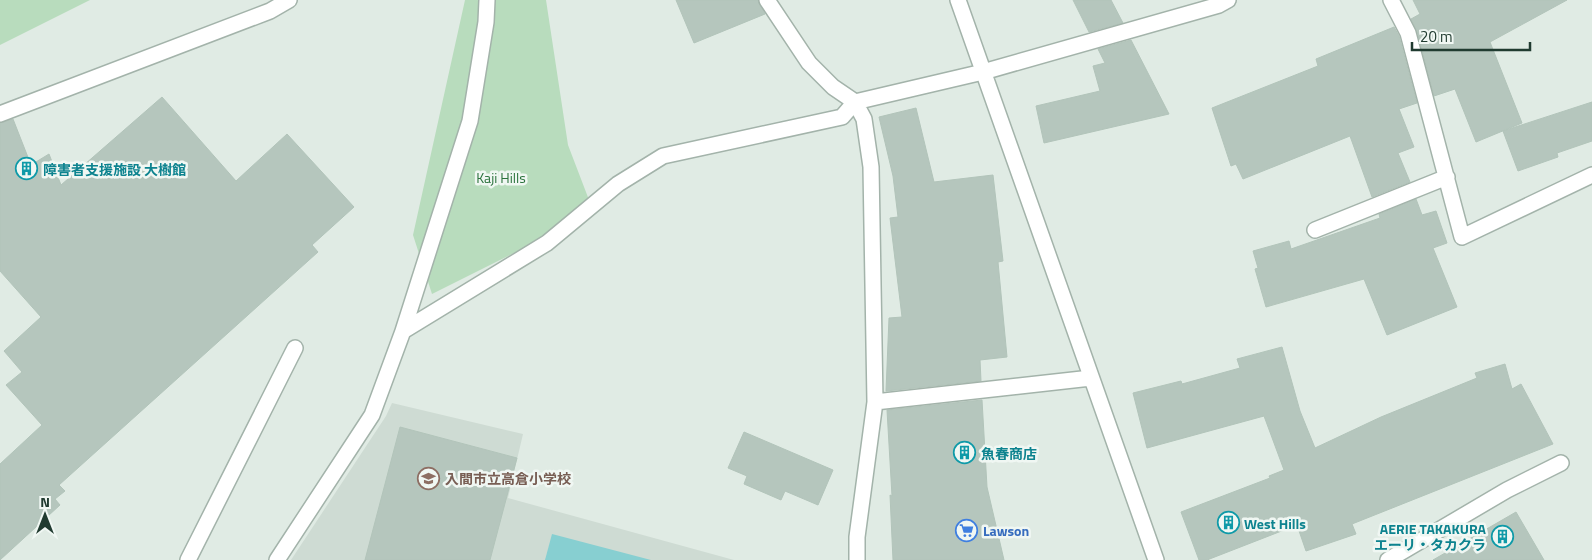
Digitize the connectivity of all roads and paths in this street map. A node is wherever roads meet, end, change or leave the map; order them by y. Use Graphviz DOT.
graph roads {
  1 [pos="290,0"];
  2 [pos="487,0"];
  3 [pos="767,0"];
  4 [pos="958,0"];
  5 [pos="1228,0"];
  6 [pos="1391,0"];
  7 [pos="982,72"];
  8 [pos="855,102"];
  9 [pos="0,114"];
  10 [pos="1592,175"];
  11 [pos="1447,176"];
  12 [pos="1315,230"];
  13 [pos="403,331"];
  14 [pos="295,348"];
  15 [pos="1091,378"];
  16 [pos="875,402"];
  17 [pos="1561,463"];
  18 [pos="188,560"];
  19 [pos="277,560"];
  20 [pos="857,560"];
  21 [pos="1156,560"];
  22 [pos="1388,560"];
  1 -- 9 [label="street"];
  2 -- 13 [label="street"];
  3 -- 8 [label="street"];
  4 -- 7 [label="street"];
  5 -- 7 [label="street"];
  6 -- 11 [label="street"];
  7 -- 8 [label="street"];
  7 -- 15 [label="street"];
  8 -- 13 [label="street"];
  8 -- 16 [label="street"];
  10 -- 11 [label="street"];
  11 -- 12 [label="street"];
  13 -- 19 [label="street"];
  14 -- 18 [label="street"];
  15 -- 16 [label="street"];
  15 -- 21 [label="street"];
  16 -- 20 [label="street"];
  17 -- 22 [label="street"];
}
